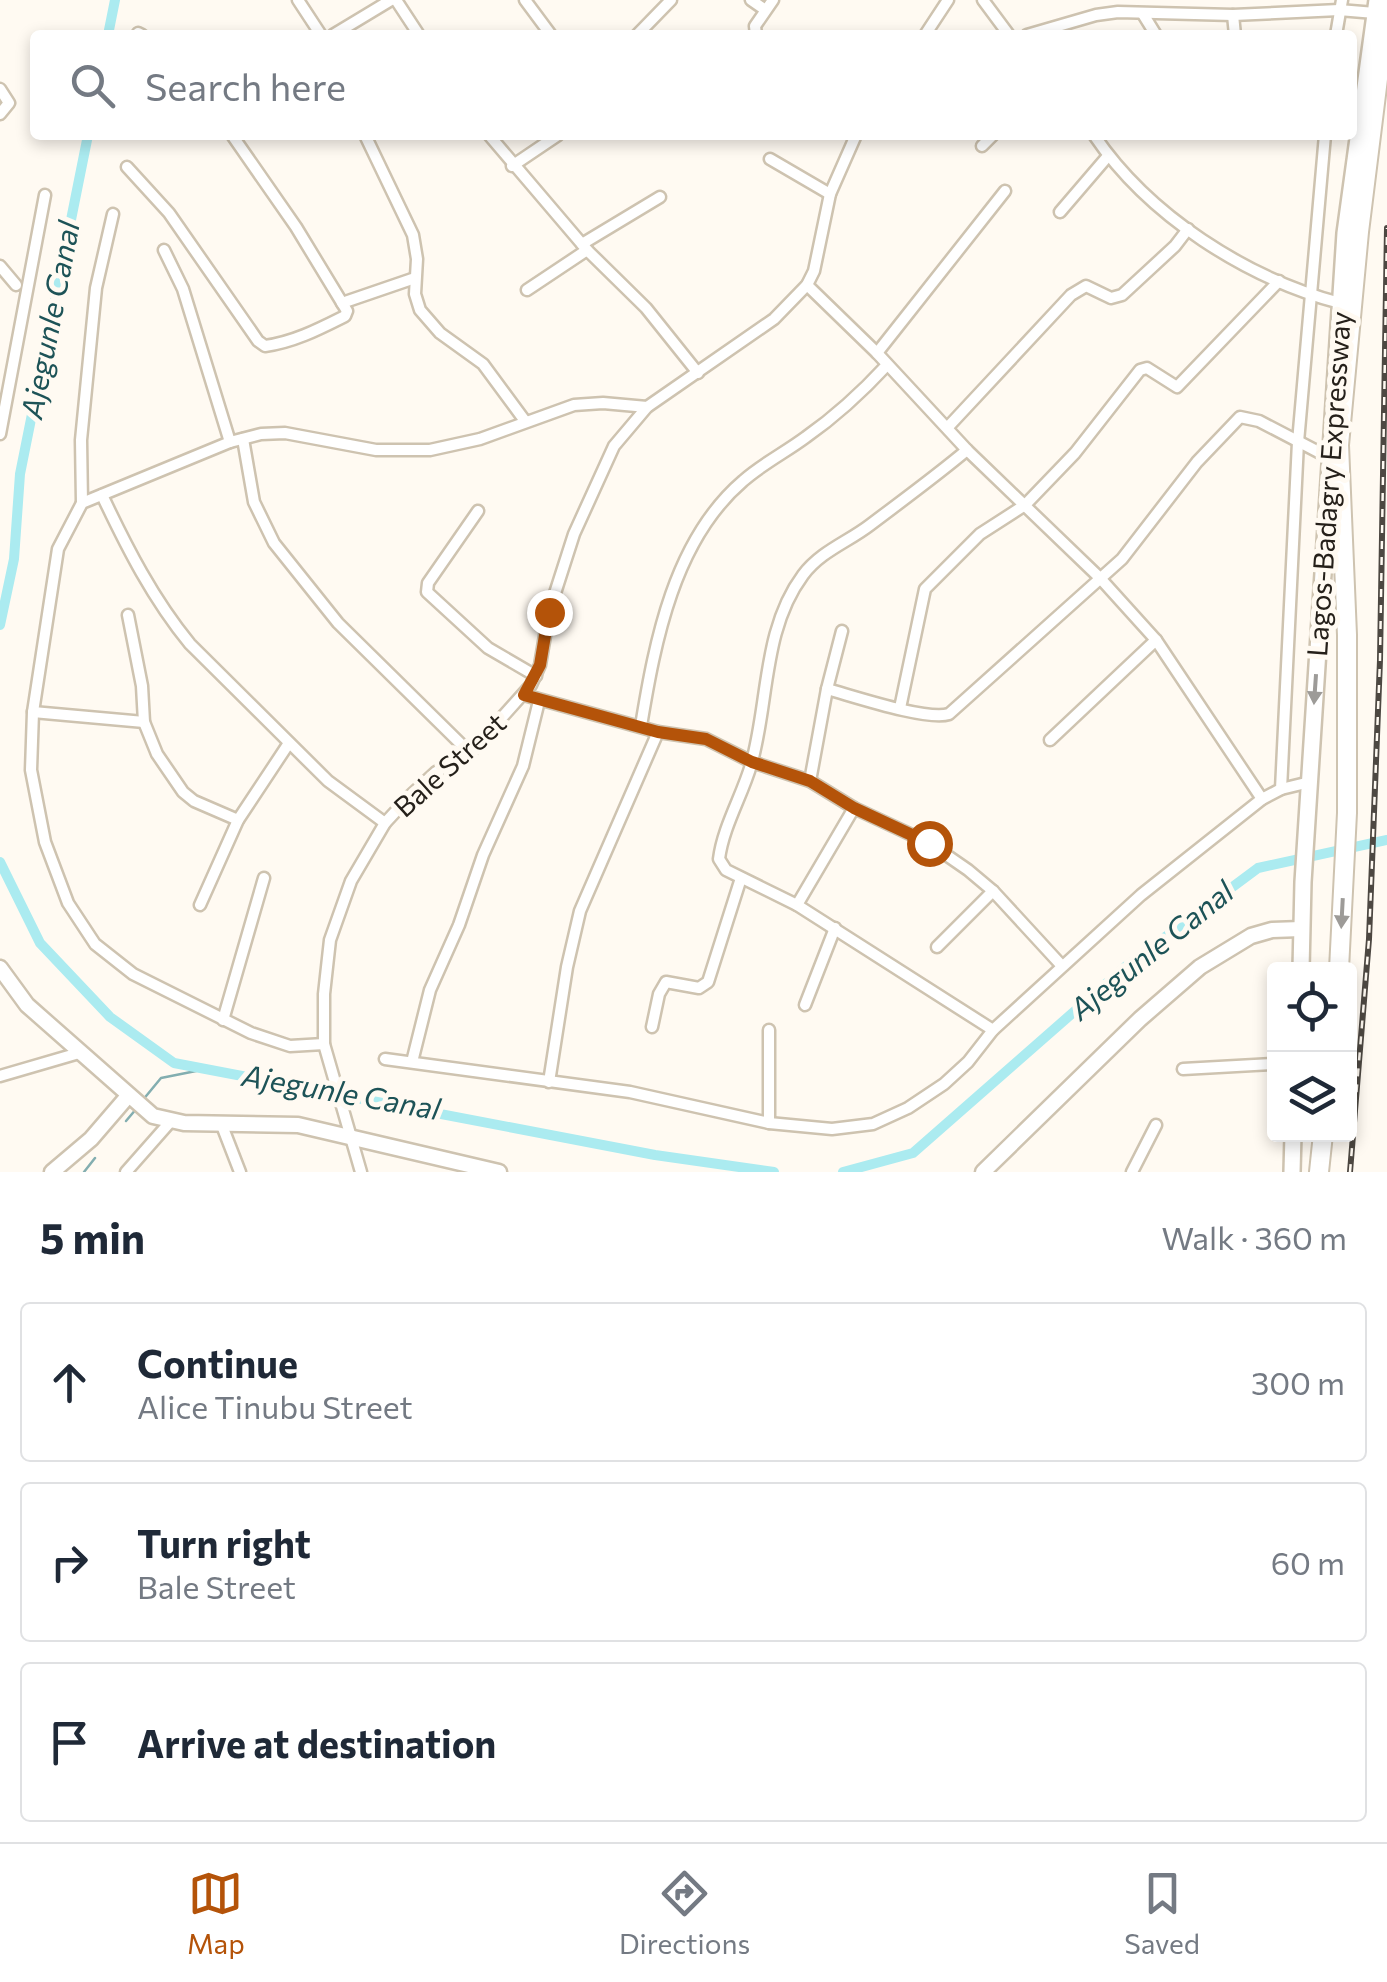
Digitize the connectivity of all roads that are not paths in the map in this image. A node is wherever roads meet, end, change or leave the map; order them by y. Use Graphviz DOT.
graph roads {
  1 [pos="298,0"];
  2 [pos="394,0"];
  3 [pos="525,0"];
  4 [pos="671,0"];
  5 [pos="752,0"];
  6 [pos="774,0"];
  7 [pos="948,0"];
  8 [pos="983,0"];
  9 [pos="1340,5"];
  10 [pos="1380,6"];
  11 [pos="764,9"];
  12 [pos="1143,14"];
  13 [pos="1233,16"];
  14 [pos="318,30"];
  15 [pos="342,30"];
  16 [pos="415,30"];
  17 [pos="547,30"];
  18 [pos="642,30"];
  19 [pos="755,30"];
  20 [pos="928,30"];
  21 [pos="1005,30"];
  22 [pos="1043,30"];
  23 [pos="1153,30"];
  24 [pos="1234,30"];
  25 [pos="1337,30"];
  26 [pos="0,89"];
  27 [pos="0,114"];
  28 [pos="235,140"];
  29 [pos="367,140"];
  30 [pos="493,140"];
  31 [pos="551,140"];
  32 [pos="854,140"];
  33 [pos="988,140"];
  34 [pos="1097,140"];
  35 [pos="1325,140"];
  36 [pos="982,146"];
  37 [pos="1108,156"];
  38 [pos="770,159"];
  39 [pos="512,166"];
  40 [pos="127,167"];
  41 [pos="1005,191"];
  42 [pos="830,194"];
  43 [pos="44,195"];
  44 [pos="660,197"];
  45 [pos="1060,212"];
  46 [pos="113,214"];
  47 [pos="1188,228"];
  48 [pos="585,247"];
  49 [pos="164,250"];
  50 [pos="0,266"];
  51 [pos="415,278"];
  52 [pos="1279,282"];
  53 [pos="16,285"];
  54 [pos="806,285"];
  55 [pos="527,290"];
  56 [pos="1310,295"];
  57 [pos="342,303"];
  58 [pos="1340,303"];
  59 [pos="877,354"];
  60 [pos="886,365"];
  61 [pos="698,373"];
  62 [pos="4,396"];
  63 [pos="647,407"];
  64 [pos="525,421"];
  65 [pos="948,428"];
  66 [pos="0,434"];
  67 [pos="243,439"];
  68 [pos="230,442"];
  69 [pos="1298,442"];
  70 [pos="968,450"];
  71 [pos="1330,458"];
  72 [pos="102,494"];
  73 [pos="82,503"];
  74 [pos="1025,505"];
  75 [pos="478,511"];
  76 [pos="1100,578"];
  77 [pos="128,615"];
  78 [pos="842,631"];
  79 [pos="1156,640"];
  80 [pos="536,676"];
  81 [pos="827,689"];
  82 [pos="524,695"];
  83 [pos="539,701"];
  84 [pos="900,708"];
  85 [pos="33,712"];
  86 [pos="144,722"];
  87 [pos="641,726"];
  88 [pos="658,732"];
  89 [pos="1050,740"];
  90 [pos="289,742"];
  91 [pos="470,754"];
  92 [pos="752,762"];
  93 [pos="810,781"];
  94 [pos="1310,782"];
  95 [pos="1281,789"];
  96 [pos="1262,799"];
  97 [pos="854,808"];
  98 [pos="238,820"];
  99 [pos="385,823"];
  100 [pos="264,878"];
  101 [pos="741,878"];
  102 [pos="993,892"];
  103 [pos="200,904"];
  104 [pos="797,904"];
  105 [pos="835,928"];
  106 [pos="1301,929"];
  107 [pos="936,947"];
  108 [pos="1301,962"];
  109 [pos="1339,962"];
  110 [pos="1062,966"];
  111 [pos="0,968"];
  112 [pos="806,1005"];
  113 [pos="222,1020"];
  114 [pos="652,1027"];
  115 [pos="769,1030"];
  116 [pos="993,1030"];
  117 [pos="325,1050"];
  118 [pos="79,1053"];
  119 [pos="386,1059"];
  120 [pos="412,1062"];
  121 [pos="1267,1064"];
  122 [pos="1183,1068"];
  123 [pos="0,1076"];
  124 [pos="549,1082"];
  125 [pos="133,1100"];
  126 [pos="172,1121"];
  127 [pos="222,1123"];
  128 [pos="769,1123"];
  129 [pos="1156,1125"];
  130 [pos="349,1132"];
  131 [pos="1294,1142"];
  132 [pos="1322,1142"];
  133 [pos="471,1169"];
  134 [pos="52,1172"];
  135 [pos="126,1172"];
  136 [pos="240,1172"];
  137 [pos="361,1172"];
  138 [pos="499,1172"];
  139 [pos="982,1172"];
  140 [pos="1132,1172"];
  141 [pos="1292,1172"];
  142 [pos="1319,1172"];
  1 -- 14 [label="street"];
  2 -- 15 [label="street"];
  2 -- 16 [label="street"];
  3 -- 17 [label="street"];
  4 -- 18 [label="street"];
  5 -- 11 [label="street"];
  6 -- 11 [label="street"];
  7 -- 20 [label="street"];
  8 -- 21 [label="street"];
  9 -- 10 [label="street"];
  9 -- 13 [label="street"];
  9 -- 25 [label="street"];
  10 -- 58 [label="main road, Lagos-Badagry Expressway"];
  10 -- 109 [label="highway, Lagos-Badagry Expressway, one-way"];
  11 -- 19 [label="street"];
  12 -- 13 [label="street"];
  12 -- 22 [label="street"];
  12 -- 23 [label="street"];
  13 -- 24 [label="street"];
  26 -- 27 [label="street"];
  28 -- 57 [label="street"];
  29 -- 51 [label="street"];
  30 -- 39 [label="street"];
  31 -- 39 [label="street"];
  32 -- 42 [label="street, Bale Street"];
  33 -- 36 [label="street"];
  34 -- 37 [label="street"];
  35 -- 56 [label="street"];
  37 -- 45 [label="street"];
  37 -- 47 [label="street"];
  38 -- 42 [label="street"];
  39 -- 48 [label="street"];
  40 -- 57 [label="street"];
  41 -- 59 [label="street"];
  42 -- 54 [label="street, Bale Street"];
  43 -- 62 [label="street"];
  44 -- 48 [label="street"];
  46 -- 73 [label="street"];
  47 -- 52 [label="street"];
  47 -- 65 [label="street"];
  48 -- 55 [label="street"];
  48 -- 61 [label="street"];
  49 -- 68 [label="street"];
  50 -- 53 [label="street"];
  51 -- 57 [label="street"];
  51 -- 64 [label="street"];
  52 -- 56 [label="street"];
  52 -- 74 [label="street"];
  54 -- 59 [label="street"];
  54 -- 61 [label="street, Bale Street"];
  56 -- 58 [label="street"];
  56 -- 69 [label="street"];
  58 -- 71 [label="main road, Lagos-Badagry Expressway"];
  59 -- 60 [label="street"];
  60 -- 65 [label="street"];
  60 -- 87 [label="street"];
  61 -- 63 [label="street, Bale Street"];
  62 -- 66 [label="street"];
  63 -- 64 [label="street"];
  63 -- 80 [label="street, Bale Street"];
  64 -- 67 [label="street"];
  65 -- 70 [label="street"];
  67 -- 68 [label="street"];
  67 -- 91 [label="street"];
  68 -- 72 [label="street"];
  69 -- 71 [label="street"];
  69 -- 76 [label="street"];
  69 -- 95 [label="street"];
  70 -- 74 [label="street"];
  70 -- 92 [label="street"];
  71 -- 94 [label="main road, Lagos-Badagry Expressway, one-way"];
  72 -- 73 [label="street"];
  72 -- 90 [label="street"];
  73 -- 85 [label="street"];
  74 -- 76 [label="street"];
  74 -- 84 [label="street"];
  75 -- 80 [label="street"];
  76 -- 79 [label="street"];
  76 -- 84 [label="street"];
  77 -- 86 [label="street"];
  78 -- 81 [label="street"];
  79 -- 89 [label="street"];
  79 -- 96 [label="street"];
  80 -- 82 [label="street, Bale Street"];
  81 -- 84 [label="street"];
  81 -- 93 [label="street"];
  82 -- 83 [label="street"];
  82 -- 91 [label="street, Bale Street"];
  83 -- 87 [label="street"];
  83 -- 120 [label="street"];
  85 -- 86 [label="street"];
  85 -- 113 [label="street"];
  86 -- 98 [label="street"];
  87 -- 88 [label="street"];
  88 -- 92 [label="street"];
  88 -- 124 [label="street"];
  90 -- 98 [label="street"];
  90 -- 99 [label="street"];
  91 -- 99 [label="street, Bale Street"];
  92 -- 93 [label="street"];
  92 -- 101 [label="street"];
  93 -- 97 [label="street"];
  94 -- 95 [label="street"];
  94 -- 106 [label="main road, Lagos-Badagry Expressway"];
  95 -- 96 [label="street"];
  96 -- 110 [label="street"];
  97 -- 102 [label="street"];
  97 -- 104 [label="street"];
  98 -- 103 [label="street"];
  99 -- 117 [label="street, Bale Street"];
  100 -- 113 [label="street"];
  101 -- 104 [label="street"];
  101 -- 114 [label="street"];
  102 -- 107 [label="street"];
  102 -- 110 [label="street"];
  104 -- 105 [label="street"];
  105 -- 112 [label="street"];
  105 -- 116 [label="street"];
  106 -- 108 [label="main road, Lagos-Badagry Expressway"];
  106 -- 139 [label="street"];
  110 -- 116 [label="street"];
  111 -- 118 [label="street"];
  113 -- 117 [label="street"];
  115 -- 128 [label="street"];
  116 -- 128 [label="street"];
  117 -- 130 [label="street, Bale Street"];
  118 -- 123 [label="street"];
  118 -- 125 [label="street"];
  119 -- 120 [label="street"];
  120 -- 124 [label="street"];
  121 -- 122 [label="street"];
  124 -- 128 [label="street"];
  125 -- 126 [label="street"];
  125 -- 134 [label="street"];
  126 -- 127 [label="street"];
  126 -- 135 [label="street"];
  127 -- 130 [label="street"];
  127 -- 136 [label="street"];
  129 -- 140 [label="street"];
  130 -- 133 [label="street"];
  130 -- 137 [label="street, Bale Street"];
  131 -- 141 [label="main road"];
  132 -- 142 [label="highway"];
  133 -- 138 [label="street"];
}
